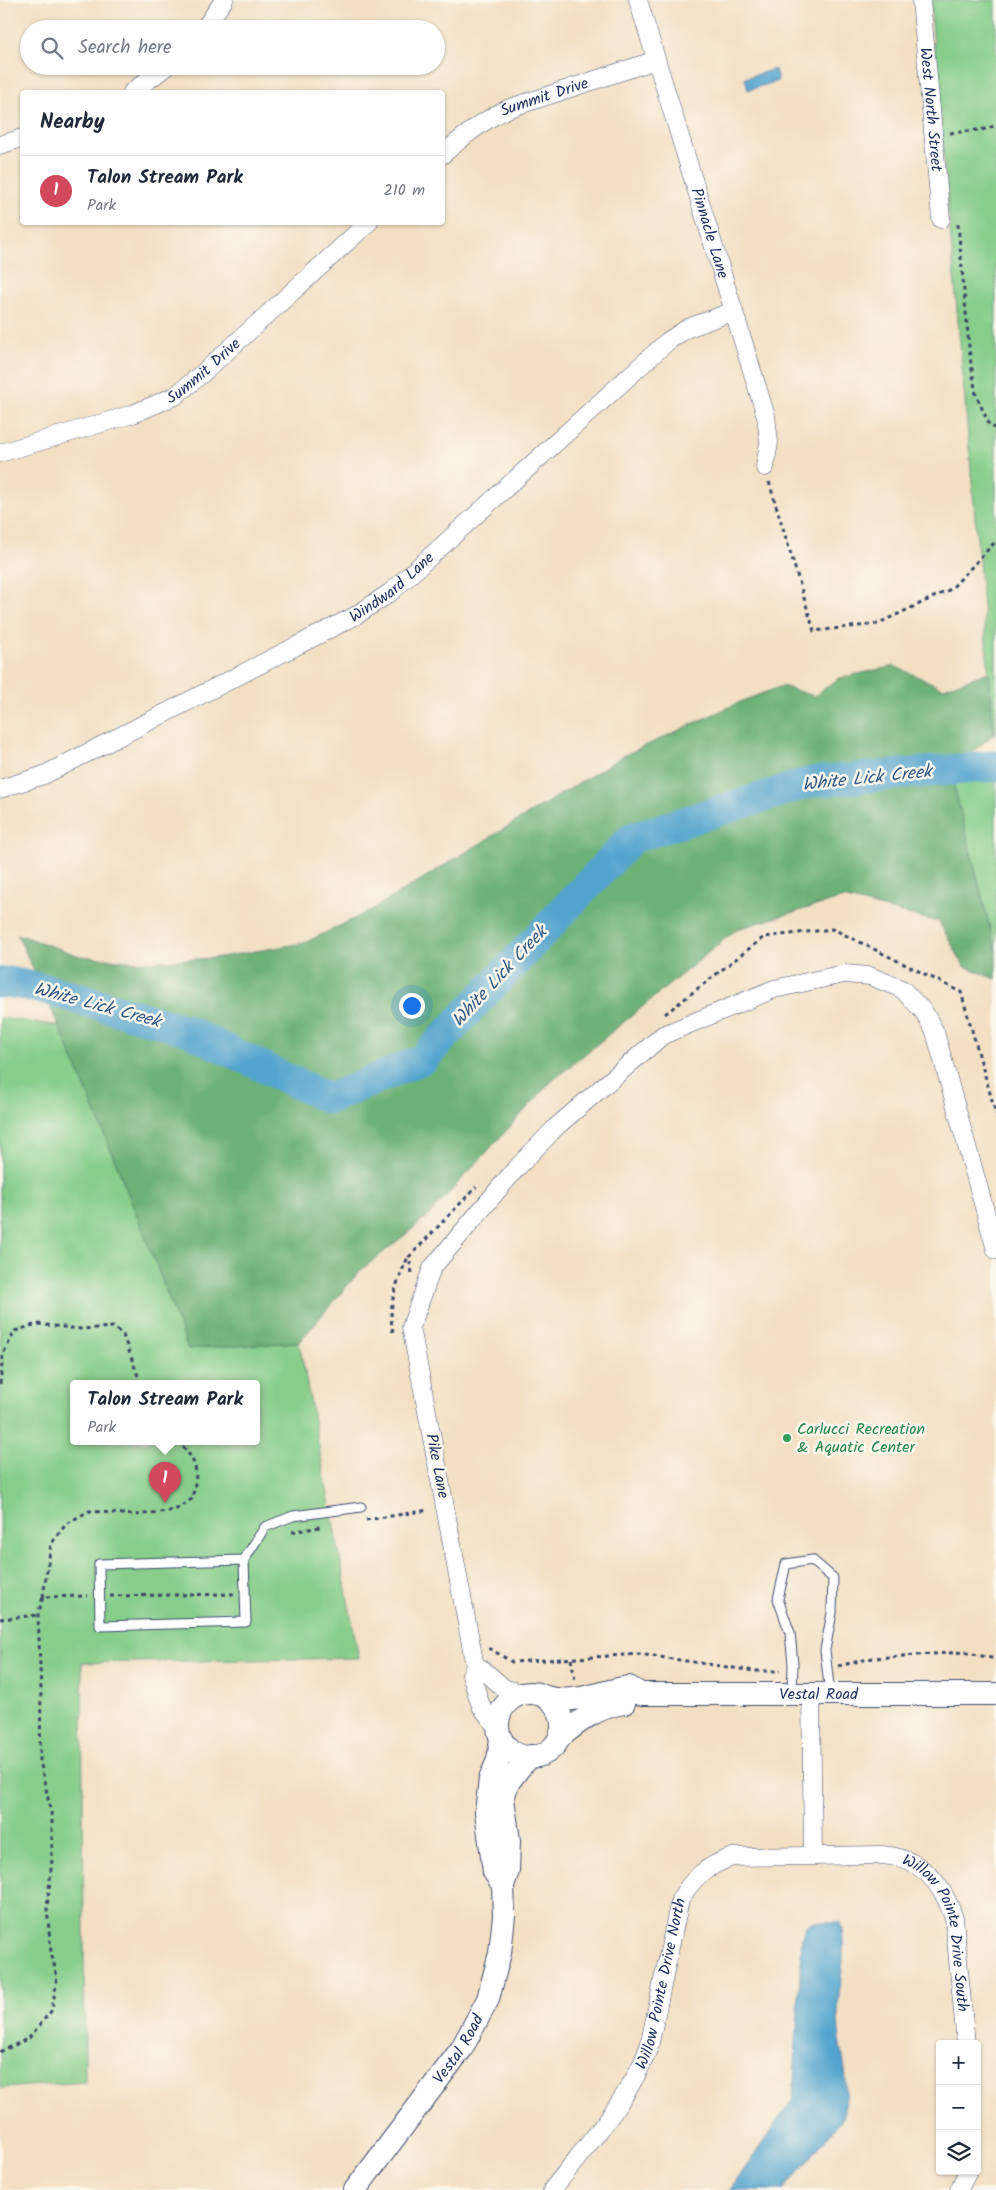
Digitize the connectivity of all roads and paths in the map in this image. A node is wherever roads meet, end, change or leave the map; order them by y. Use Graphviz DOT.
graph roads {
  1 [pos="224,0"];
  2 [pos="638,0"];
  3 [pos="921,0"];
  4 [pos="210,20"];
  5 [pos="656,60"];
  6 [pos="155,75"];
  7 [pos="135,90"];
  8 [pos="996,125"];
  9 [pos="950,133"];
  10 [pos="20,139"];
  11 [pos="0,145"];
  12 [pos="445,152"];
  13 [pos="941,219"];
  14 [pos="366,225"];
  15 [pos="734,311"];
  16 [pos="0,453"];
  17 [pos="765,467"];
  18 [pos="996,541"];
  19 [pos="0,788"];
  20 [pos="664,1015"];
  21 [pos="996,1114"];
  22 [pos="480,1183"];
  23 [pos="996,1250"];
  24 [pos="409,1257"];
  25 [pos="412,1275"];
  26 [pos="398,1278"];
  27 [pos="140,1380"];
  28 [pos="0,1384"];
  29 [pos="182,1445"];
  30 [pos="361,1507"];
  31 [pos="244,1560"];
  32 [pos="43,1597"];
  33 [pos="0,1619"];
  34 [pos="486,1646"];
  35 [pos="996,1659"];
  36 [pos="475,1666"];
  37 [pos="831,1668"];
  38 [pos="784,1671"];
  39 [pos="641,1694"];
  40 [pos="996,1694"];
  41 [pos="535,1695"];
  42 [pos="811,1695"];
  43 [pos="500,1734"];
  44 [pos="560,1737"];
  45 [pos="531,1756"];
  46 [pos="813,1855"];
  47 [pos="502,1885"];
  48 [pos="966,2040"];
  49 [pos="0,2052"];
  50 [pos="966,2175"];
  51 [pos="355,2190"];
  52 [pos="552,2190"];
  53 [pos="959,2190"];
  1 -- 4 [label="street"];
  2 -- 5 [label="street, Pinnacle Lane"];
  3 -- 13 [label="street, West North Street"];
  5 -- 12 [label="street, Summit Drive"];
  5 -- 15 [label="street, Pinnacle Lane"];
  6 -- 7 [label="street"];
  8 -- 9 [label="path"];
  10 -- 11 [label="street"];
  14 -- 16 [label="street, Summit Drive"];
  15 -- 17 [label="street, Pinnacle Lane"];
  15 -- 19 [label="street, Windward Lane"];
  17 -- 18 [label="path"];
  20 -- 21 [label="path"];
  22 -- 24 [label="path"];
  23 -- 36 [label="street, Pike Lane"];
  24 -- 25 [label="path"];
  24 -- 26 [label="path"];
  27 -- 28 [label="path"];
  29 -- 32 [label="path"];
  30 -- 31 [label="lane"];
  31 -- 31 [label="lane"];
  33 -- 49 [label="path"];
  34 -- 38 [label="path"];
  35 -- 37 [label="path"];
  36 -- 41 [label="street"];
  36 -- 43 [label="street, Pike Lane"];
  39 -- 41 [label="street, Vestal Road"];
  39 -- 42 [label="street, Vestal Road"];
  39 -- 44 [label="street, Vestal Road"];
  40 -- 42 [label="street, Vestal Road"];
  41 -- 43 [label="street"];
  41 -- 44 [label="street"];
  42 -- 42 [label="lane"];
  42 -- 46 [label="street"];
  43 -- 45 [label="street"];
  43 -- 47 [label="street, Vestal Road"];
  44 -- 45 [label="street"];
  45 -- 47 [label="street, Vestal Road"];
  46 -- 48 [label="street, Willow Pointe Drive South"];
  46 -- 52 [label="street, Willow Pointe Drive North"];
  47 -- 51 [label="street, Vestal Road"];
  50 -- 53 [label="street"];
}
